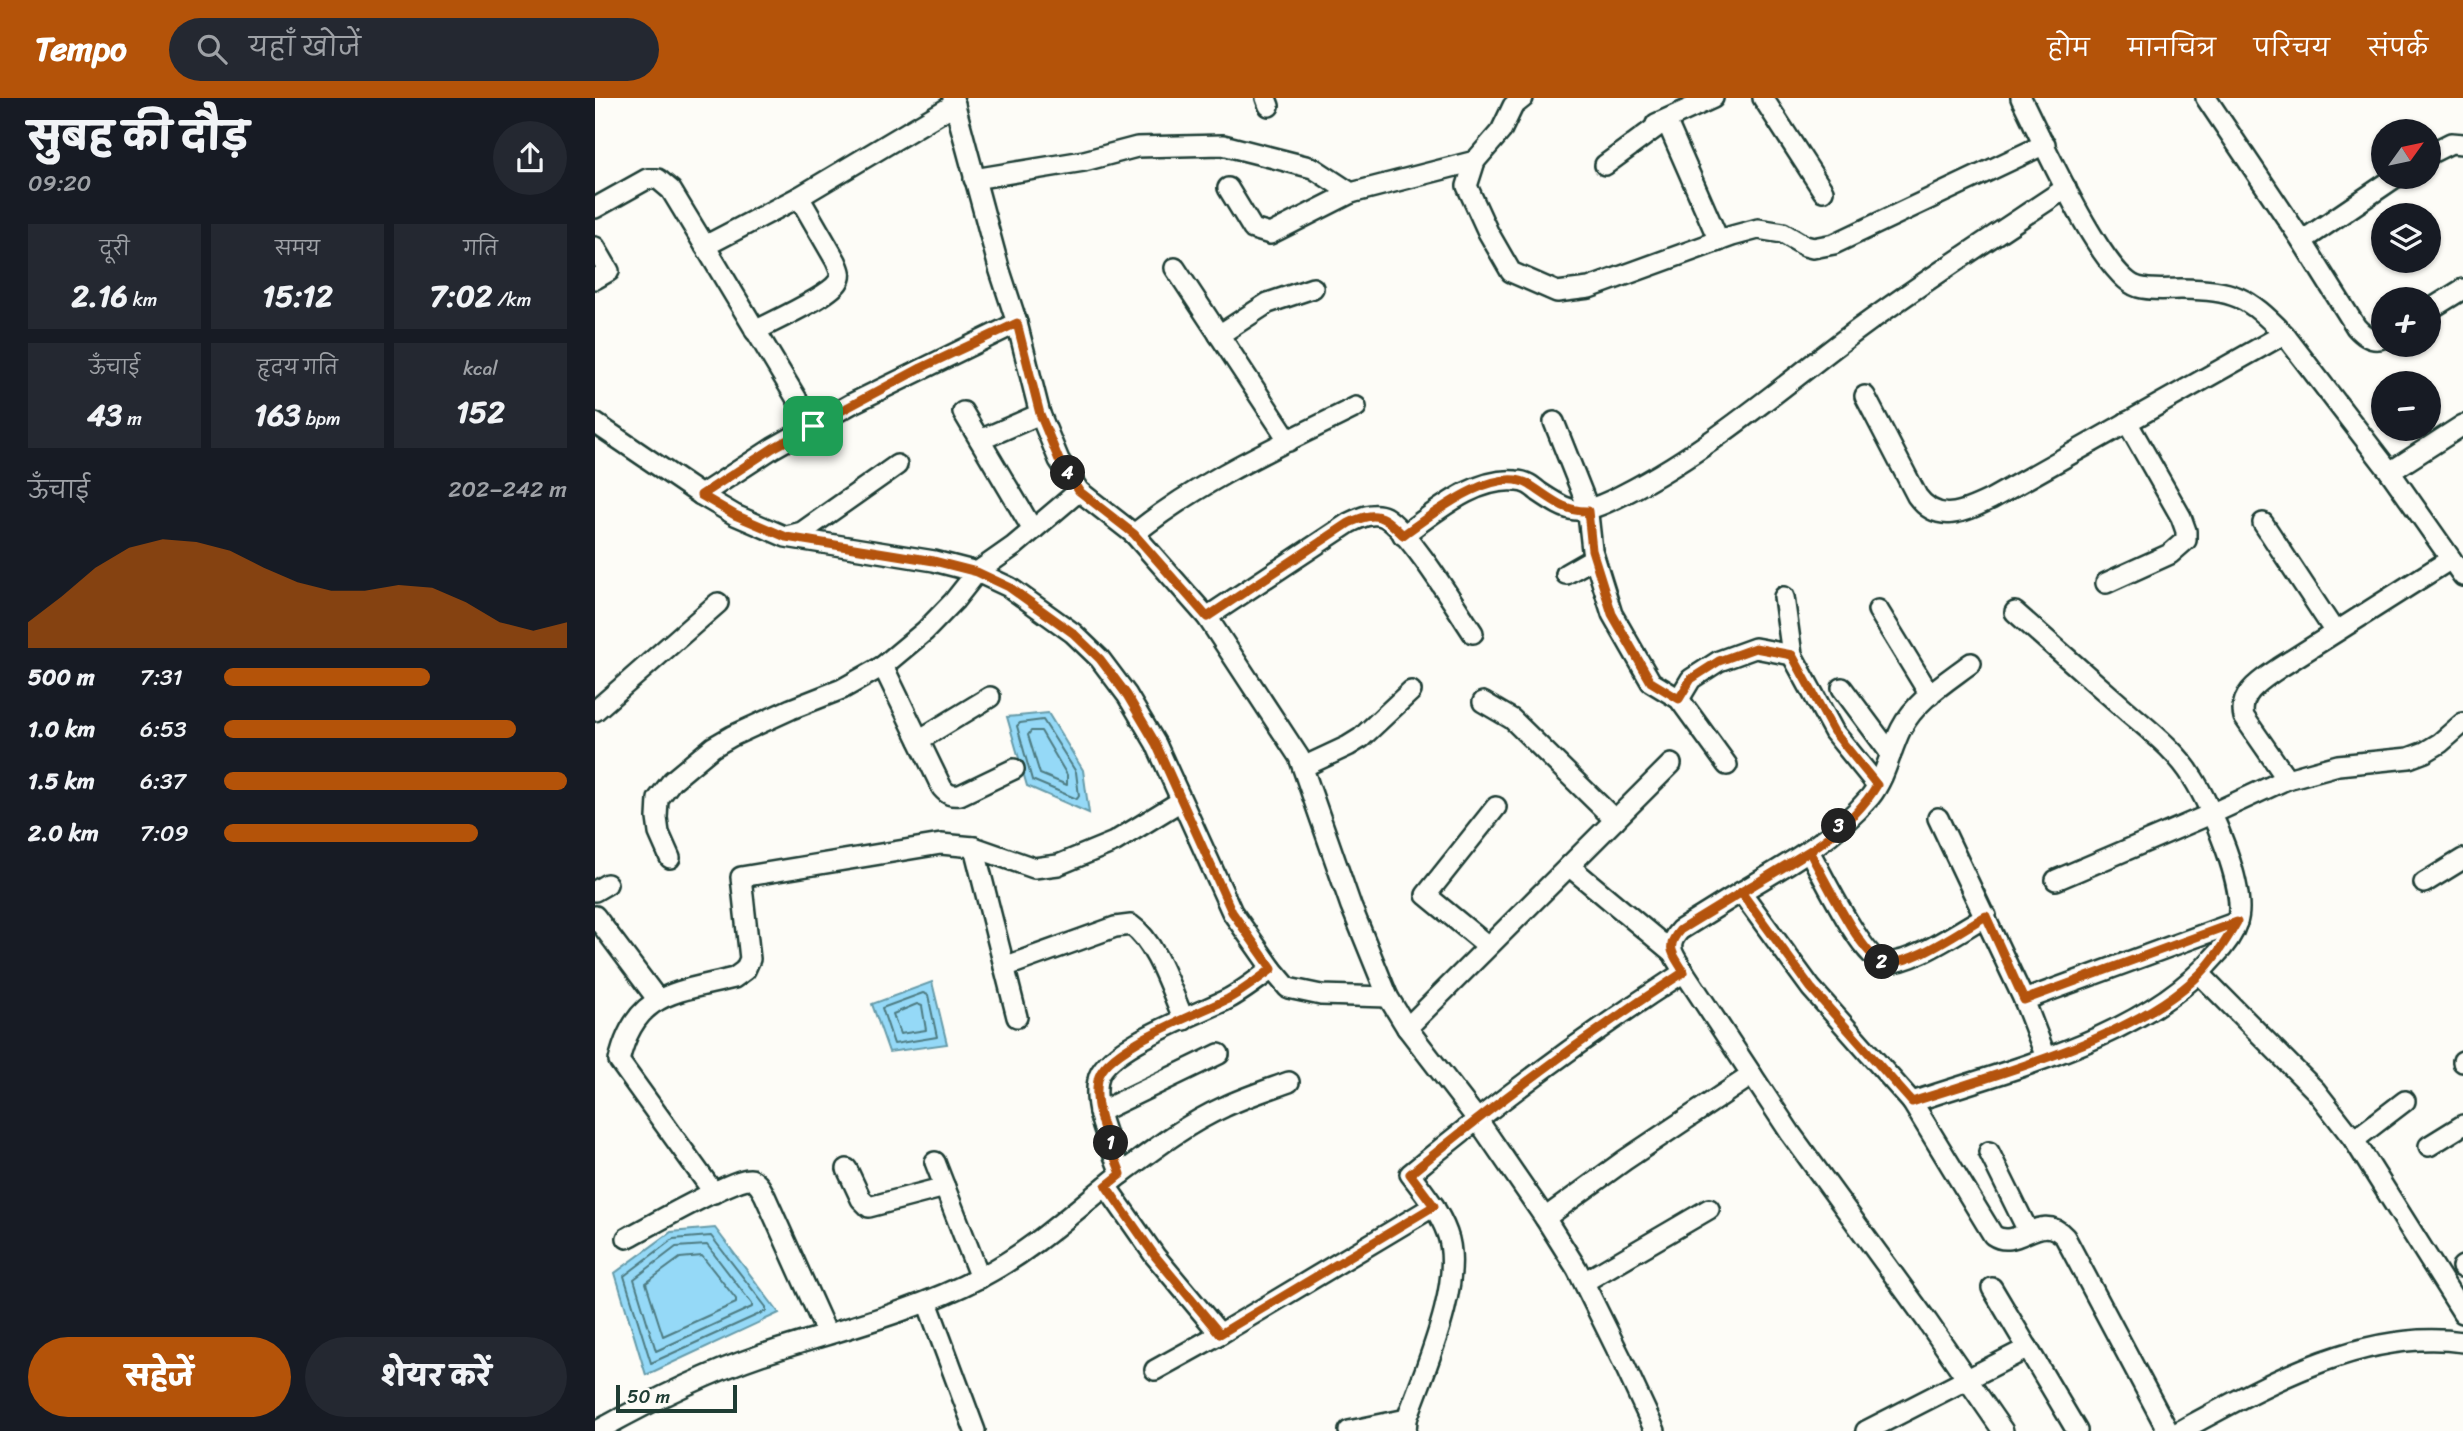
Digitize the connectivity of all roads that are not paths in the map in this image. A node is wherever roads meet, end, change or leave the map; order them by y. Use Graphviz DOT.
graph roads {
  1 [pos="1523,98"];
  2 [pos="1713,98"];
  3 [pos="1763,98"];
  4 [pos="2021,98"];
  5 [pos="2206,98"];
  6 [pos="954,101"];
  7 [pos="1667,120"];
  8 [pos="1624,140"];
  9 [pos="2045,144"];
  10 [pos="2463,144"];
  11 [pos="2441,148"];
  12 [pos="1475,161"];
  13 [pos="1605,165"];
  14 [pos="974,179"];
  15 [pos="1228,188"];
  16 [pos="2066,188"];
  17 [pos="2378,189"];
  18 [pos="1823,191"];
  19 [pos="1351,193"];
  20 [pos="799,197"];
  21 [pos="595,208"];
  22 [pos="2302,240"];
  23 [pos="1719,241"];
  24 [pos="705,246"];
  25 [pos="595,247"];
  26 [pos="1175,268"];
  27 [pos="595,279"];
  28 [pos="1313,288"];
  29 [pos="2463,289"];
  30 [pos="2441,303"];
  31 [pos="1017,323"];
  32 [pos="755,331"];
  33 [pos="2284,334"];
  34 [pos="1219,335"];
  35 [pos="2371,338"];
  36 [pos="1865,396"];
  37 [pos="1356,407"];
  38 [pos="963,412"];
  39 [pos="1040,414"];
  40 [pos="1554,422"];
  41 [pos="2127,422"];
  42 [pos="595,423"];
  43 [pos="2463,425"];
  44 [pos="813,426"];
  45 [pos="980,440"];
  46 [pos="1289,441"];
  47 [pos="897,465"];
  48 [pos="2390,472"];
  49 [pos="1079,491"];
  50 [pos="701,495"];
  51 [pos="1588,511"];
  52 [pos="2263,523"];
  53 [pos="1033,530"];
  54 [pos="1134,534"];
  55 [pos="1403,535"];
  56 [pos="786,537"];
  57 [pos="1594,558"];
  58 [pos="2451,559"];
  59 [pos="977,572"];
  60 [pos="1566,574"];
  61 [pos="2463,576"];
  62 [pos="2106,583"];
  63 [pos="1784,597"];
  64 [pos="718,603"];
  65 [pos="1878,610"];
  66 [pos="2015,612"];
  67 [pos="1207,617"];
  68 [pos="2335,632"];
  69 [pos="1473,633"];
  70 [pos="1792,655"];
  71 [pos="1971,663"];
  72 [pos="883,666"];
  73 [pos="1842,688"];
  74 [pos="1411,691"];
  75 [pos="1930,695"];
  76 [pos="990,697"];
  77 [pos="1679,699"];
  78 [pos="1483,702"];
  79 [pos="595,711"];
  80 [pos="2463,723"];
  81 [pos="919,740"];
  82 [pos="1891,754"];
  83 [pos="1671,764"];
  84 [pos="1727,765"];
  85 [pos="1303,767"];
  86 [pos="1014,769"];
  87 [pos="2287,779"];
  88 [pos="1877,785"];
  89 [pos="1181,801"];
  90 [pos="1496,807"];
  91 [pos="2211,814"];
  92 [pos="1938,818"];
  93 [pos="1615,820"];
  94 [pos="974,847"];
  95 [pos="1809,851"];
  96 [pos="670,858"];
  97 [pos="2463,859"];
  98 [pos="1569,866"];
  99 [pos="2056,880"];
  100 [pos="2424,884"];
  101 [pos="1741,892"];
  102 [pos="595,916"];
  103 [pos="1986,916"];
  104 [pos="2237,922"];
  105 [pos="1488,946"];
  106 [pos="1672,952"];
  107 [pos="1004,967"];
  108 [pos="1272,969"];
  109 [pos="1684,972"];
  110 [pos="2200,974"];
  111 [pos="1388,997"];
  112 [pos="658,1000"];
  113 [pos="2024,1000"];
  114 [pos="1017,1017"];
  115 [pos="1184,1020"];
  116 [pos="1407,1028"];
  117 [pos="1219,1054"];
  118 [pos="2046,1057"];
  119 [pos="1752,1075"];
  120 [pos="1289,1082"];
  121 [pos="2405,1101"];
  122 [pos="1912,1102"];
  123 [pos="1100,1112"];
  124 [pos="1476,1119"];
  125 [pos="2463,1125"];
  126 [pos="2354,1140"];
  127 [pos="2429,1146"];
  128 [pos="1989,1152"];
  129 [pos="935,1162"];
  130 [pos="847,1169"];
  131 [pos="1114,1180"];
  132 [pos="945,1187"];
  133 [pos="714,1193"];
  134 [pos="1434,1206"];
  135 [pos="1709,1209"];
  136 [pos="1545,1218"];
  137 [pos="2028,1231"];
  138 [pos="627,1238"];
  139 [pos="980,1278"];
  140 [pos="1584,1282"];
  141 [pos="1992,1288"];
  142 [pos="927,1302"];
  143 [pos="2463,1313"];
  144 [pos="827,1334"];
  145 [pos="1220,1334"];
  146 [pos="2463,1342"];
  147 [pos="2028,1348"];
  148 [pos="1155,1370"];
  149 [pos="1967,1379"];
  150 [pos="1407,1425"];
  151 [pos="1649,1428"];
  152 [pos="597,1431"];
  153 [pos="975,1431"];
  154 [pos="1349,1431"];
  155 [pos="1866,1431"];
  156 [pos="2003,1431"];
  157 [pos="2077,1431"];
  158 [pos="2168,1431"];
  159 [pos="2180,1431"];
  1 -- 12 [label="street"];
  2 -- 7 [label="street"];
  3 -- 18 [label="street"];
  4 -- 9 [label="street"];
  5 -- 22 [label="street"];
  6 -- 14 [label="street"];
  6 -- 20 [label="street"];
  7 -- 8 [label="street"];
  7 -- 13 [label="street"];
  7 -- 23 [label="street"];
  9 -- 16 [label="street"];
  9 -- 23 [label="street"];
  10 -- 11 [label="street"];
  12 -- 19 [label="street"];
  12 -- 23 [label="street"];
  14 -- 19 [label="street"];
  14 -- 31 [label="street"];
  15 -- 19 [label="street"];
  16 -- 33 [label="street"];
  16 -- 51 [label="street"];
  17 -- 22 [label="street"];
  20 -- 24 [label="street"];
  20 -- 32 [label="street"];
  21 -- 24 [label="street"];
  22 -- 35 [label="street"];
  24 -- 32 [label="street"];
  25 -- 27 [label="street"];
  26 -- 34 [label="street"];
  28 -- 34 [label="street"];
  29 -- 30 [label="street"];
  31 -- 39 [label="street"];
  31 -- 44 [label="street"];
  32 -- 44 [label="street"];
  33 -- 41 [label="street"];
  33 -- 48 [label="street"];
  34 -- 46 [label="street"];
  36 -- 41 [label="street"];
  37 -- 46 [label="street"];
  38 -- 45 [label="street"];
  39 -- 45 [label="street"];
  39 -- 49 [label="street"];
  40 -- 51 [label="street"];
  41 -- 62 [label="street"];
  42 -- 50 [label="street"];
  43 -- 48 [label="street"];
  44 -- 50 [label="street"];
  45 -- 53 [label="street"];
  46 -- 54 [label="street"];
  47 -- 56 [label="street"];
  48 -- 58 [label="street"];
  49 -- 53 [label="street"];
  49 -- 54 [label="street"];
  50 -- 56 [label="street"];
  51 -- 55 [label="street"];
  51 -- 57 [label="street"];
  52 -- 68 [label="street"];
  53 -- 59 [label="street"];
  54 -- 67 [label="street"];
  55 -- 67 [label="street"];
  55 -- 69 [label="street"];
  56 -- 59 [label="street"];
  57 -- 60 [label="street"];
  57 -- 77 [label="street"];
  58 -- 61 [label="street"];
  58 -- 68 [label="street"];
  59 -- 72 [label="street"];
  59 -- 89 [label="street"];
  63 -- 70 [label="street"];
  64 -- 79 [label="street"];
  65 -- 75 [label="street"];
  66 -- 91 [label="street"];
  67 -- 85 [label="street"];
  68 -- 87 [label="street"];
  70 -- 77 [label="street"];
  70 -- 88 [label="street"];
  71 -- 75 [label="street"];
  72 -- 81 [label="street"];
  72 -- 96 [label="street"];
  73 -- 82 [label="street"];
  74 -- 85 [label="street"];
  75 -- 82 [label="street"];
  76 -- 81 [label="street"];
  77 -- 84 [label="street"];
  78 -- 93 [label="street"];
  80 -- 87 [label="street"];
  81 -- 86 [label="street"];
  82 -- 88 [label="street"];
  83 -- 93 [label="street"];
  85 -- 111 [label="street"];
  87 -- 91 [label="street"];
  88 -- 95 [label="street"];
  89 -- 94 [label="street"];
  89 -- 108 [label="street"];
  90 -- 105 [label="street"];
  91 -- 99 [label="street"];
  91 -- 104 [label="street"];
  92 -- 103 [label="street"];
  93 -- 98 [label="street"];
  94 -- 107 [label="street"];
  94 -- 112 [label="street"];
  95 -- 101 [label="street"];
  95 -- 103 [label="street"];
  97 -- 100 [label="street"];
  98 -- 105 [label="street"];
  98 -- 106 [label="street"];
  101 -- 106 [label="street"];
  101 -- 122 [label="street"];
  102 -- 112 [label="street"];
  103 -- 113 [label="street"];
  104 -- 110 [label="street"];
  104 -- 113 [label="street"];
  105 -- 116 [label="street"];
  106 -- 109 [label="street"];
  107 -- 114 [label="street"];
  107 -- 115 [label="street"];
  108 -- 111 [label="street"];
  108 -- 115 [label="street"];
  109 -- 119 [label="street"];
  109 -- 124 [label="street"];
  110 -- 118 [label="street"];
  110 -- 126 [label="street"];
  111 -- 116 [label="street"];
  112 -- 133 [label="street"];
  113 -- 118 [label="street"];
  115 -- 123 [label="street"];
  116 -- 124 [label="street"];
  117 -- 123 [label="street"];
  118 -- 122 [label="street"];
  119 -- 136 [label="street"];
  119 -- 149 [label="street"];
  120 -- 131 [label="street"];
  121 -- 126 [label="street"];
  122 -- 137 [label="street"];
  123 -- 131 [label="street"];
  124 -- 134 [label="street"];
  124 -- 136 [label="street"];
  125 -- 127 [label="street"];
  126 -- 143 [label="street"];
  128 -- 137 [label="street"];
  129 -- 132 [label="street"];
  130 -- 132 [label="street"];
  131 -- 139 [label="street"];
  131 -- 145 [label="street"];
  132 -- 139 [label="street"];
  133 -- 138 [label="street"];
  133 -- 144 [label="street"];
  134 -- 145 [label="street"];
  134 -- 150 [label="street"];
  135 -- 140 [label="street"];
  136 -- 140 [label="street"];
  137 -- 158 [label="street"];
  139 -- 142 [label="street"];
  140 -- 151 [label="street"];
  141 -- 147 [label="street"];
  142 -- 144 [label="street"];
  142 -- 153 [label="street"];
  144 -- 152 [label="street"];
  145 -- 148 [label="street"];
  146 -- 159 [label="street"];
  147 -- 149 [label="street"];
  147 -- 157 [label="street"];
  149 -- 155 [label="street"];
  149 -- 156 [label="street"];
  150 -- 154 [label="street"];
}
